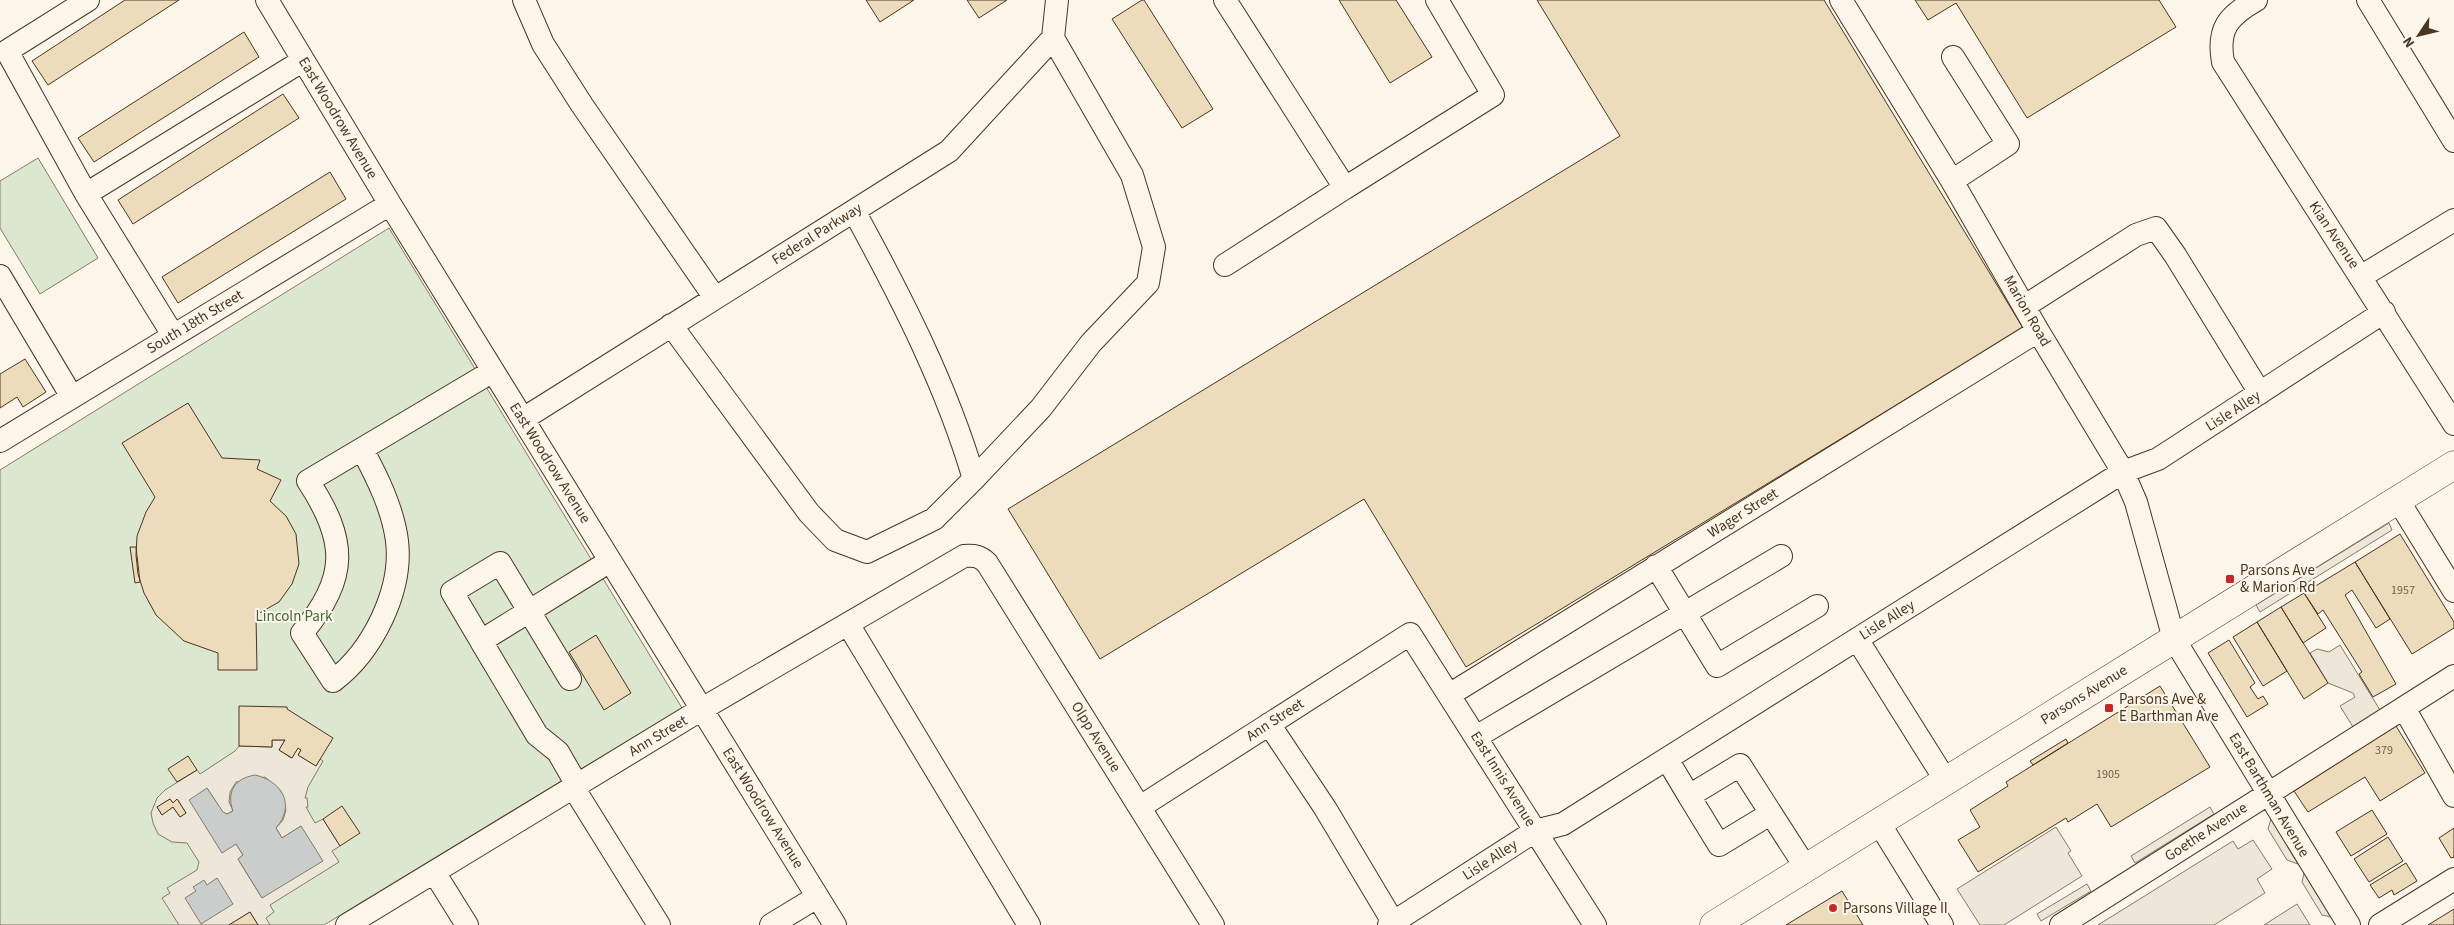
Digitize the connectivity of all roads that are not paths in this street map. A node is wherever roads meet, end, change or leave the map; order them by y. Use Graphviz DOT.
graph roads {
  1 [pos="88,0"];
  2 [pos="267,0"];
  3 [pos="1057,0"];
  4 [pos="1225,0"];
  5 [pos="1437,0"];
  6 [pos="1841,0"];
  7 [pos="2256,0"];
  8 [pos="2368,0"];
  9 [pos="526,1"];
  10 [pos="1053,38"];
  11 [pos="4,53"];
  12 [pos="1953,57"];
  13 [pos="302,61"];
  14 [pos="2454,141"];
  15 [pos="1952,180"];
  16 [pos="1345,188"];
  17 [pos="86,194"];
  18 [pos="390,204"];
  19 [pos="854,211"];
  20 [pos="2454,220"];
  21 [pos="1225,265"];
  22 [pos="0,276"];
  23 [pos="2362,276"];
  24 [pos="715,298"];
  25 [pos="2025,306"];
  26 [pos="2384,312"];
  27 [pos="671,326"];
  28 [pos="2038,331"];
  29 [pos="173,335"];
  30 [pos="493,371"];
  31 [pos="2260,393"];
  32 [pos="72,397"];
  33 [pos="2451,414"];
  34 [pos="523,419"];
  35 [pos="0,441"];
  36 [pos="362,449"];
  37 [pos="2454,465"];
  38 [pos="2123,472"];
  39 [pos="974,479"];
  40 [pos="2398,500"];
  41 [pos="974,555"];
  42 [pos="1781,556"];
  43 [pos="610,561"];
  44 [pos="1656,566"];
  45 [pos="2454,591"];
  46 [pos="1817,606"];
  47 [pos="529,612"];
  48 [pos="1683,612"];
  49 [pos="848,624"];
  50 [pos="1410,634"];
  51 [pos="1857,639"];
  52 [pos="2174,639"];
  53 [pos="481,641"];
  54 [pos="2454,676"];
  55 [pos="570,679"];
  56 [pos="1449,695"];
  57 [pos="2404,708"];
  58 [pos="702,710"];
  59 [pos="1269,724"];
  60 [pos="1476,737"];
  61 [pos="1668,759"];
  62 [pos="1946,781"];
  63 [pos="575,786"];
  64 [pos="2268,793"];
  65 [pos="1689,796"];
  66 [pos="2454,796"];
  67 [pos="1140,807"];
  68 [pos="1770,814"];
  69 [pos="1879,823"];
  70 [pos="1535,831"];
  71 [pos="1806,868"];
  72 [pos="434,872"];
  73 [pos="2454,879"];
  74 [pos="817,897"];
  75 [pos="1391,924"];
  76 [pos="347,925"];
  77 [pos="467,925"];
  78 [pos="659,925"];
  79 [pos="771,925"];
  80 [pos="834,925"];
  81 [pos="1029,925"];
  82 [pos="1213,925"];
  83 [pos="1595,925"];
  84 [pos="1714,925"];
  85 [pos="1942,925"];
  86 [pos="2061,925"];
  87 [pos="2349,925"];
  88 [pos="2380,925"];
  1 -- 11 [label="street"];
  2 -- 13 [label="street, East Woodrow Avenue"];
  3 -- 10 [label="street"];
  4 -- 16 [label="street"];
  5 -- 16 [label="street"];
  6 -- 15 [label="street, Marion Road"];
  7 -- 23 [label="street, Kian Avenue"];
  8 -- 14 [label="street"];
  9 -- 24 [label="street"];
  10 -- 19 [label="street, Federal Parkway"];
  10 -- 39 [label="street"];
  11 -- 17 [label="street"];
  12 -- 15 [label="street"];
  13 -- 17 [label="street"];
  13 -- 18 [label="street, East Woodrow Avenue"];
  15 -- 25 [label="street, Marion Road"];
  16 -- 21 [label="street"];
  17 -- 29 [label="street"];
  18 -- 29 [label="street, South 18th Street"];
  18 -- 30 [label="street, East Woodrow Avenue"];
  19 -- 24 [label="street, Federal Parkway"];
  19 -- 39 [label="street"];
  20 -- 23 [label="street"];
  22 -- 32 [label="street"];
  23 -- 26 [label="street, Kian Avenue"];
  24 -- 27 [label="street, Federal Parkway"];
  25 -- 28 [label="street, Marion Road"];
  25 -- 31 [label="street"];
  26 -- 31 [label="street, Lisle Alley"];
  26 -- 33 [label="street, Kian Avenue"];
  27 -- 34 [label="street, Federal Parkway"];
  27 -- 39 [label="street"];
  28 -- 38 [label="street, Marion Road"];
  28 -- 44 [label="street, Wager Street"];
  29 -- 32 [label="street, South 18th Street"];
  30 -- 34 [label="street, East Woodrow Avenue"];
  30 -- 36 [label="street"];
  31 -- 38 [label="street, Lisle Alley"];
  32 -- 35 [label="street, South 18th Street"];
  34 -- 43 [label="street, East Woodrow Avenue"];
  36 -- 36 [label="street"];
  37 -- 40 [label="main road, Parsons Avenue"];
  38 -- 51 [label="street, Lisle Alley"];
  38 -- 52 [label="street, Marion Road"];
  40 -- 45 [label="street"];
  40 -- 52 [label="main road, Parsons Avenue"];
  41 -- 49 [label="street, Ann Street"];
  41 -- 67 [label="street, Olpp Avenue"];
  42 -- 48 [label="street"];
  43 -- 47 [label="street"];
  43 -- 58 [label="street, East Woodrow Avenue"];
  44 -- 48 [label="street"];
  44 -- 56 [label="street, Wager Street"];
  46 -- 48 [label="street"];
  47 -- 53 [label="street"];
  47 -- 53 [label="street"];
  47 -- 55 [label="street"];
  48 -- 60 [label="street"];
  49 -- 58 [label="street, Ann Street"];
  49 -- 81 [label="street"];
  50 -- 56 [label="street, East Innis Avenue"];
  50 -- 59 [label="street, Ann Street"];
  51 -- 61 [label="street, Lisle Alley"];
  51 -- 62 [label="street"];
  52 -- 62 [label="main road, Parsons Avenue"];
  52 -- 64 [label="street, East Barthman Avenue"];
  53 -- 63 [label="street"];
  54 -- 57 [label="street, Goethe Avenue"];
  56 -- 60 [label="street, East Innis Avenue"];
  57 -- 64 [label="street, Goethe Avenue"];
  57 -- 66 [label="street"];
  58 -- 63 [label="street, Ann Street"];
  58 -- 74 [label="street, East Woodrow Avenue"];
  59 -- 67 [label="street, Ann Street"];
  59 -- 75 [label="street"];
  60 -- 70 [label="street, East Innis Avenue"];
  61 -- 65 [label="street"];
  61 -- 70 [label="street, Lisle Alley"];
  62 -- 69 [label="main road, Parsons Avenue"];
  63 -- 72 [label="street, Ann Street"];
  63 -- 78 [label="street"];
  64 -- 86 [label="street, Goethe Avenue"];
  64 -- 87 [label="street, East Barthman Avenue"];
  65 -- 68 [label="street"];
  65 -- 68 [label="street"];
  67 -- 82 [label="street, Olpp Avenue"];
  68 -- 71 [label="street"];
  69 -- 71 [label="main road, Parsons Avenue"];
  69 -- 85 [label="street"];
  70 -- 75 [label="street, Lisle Alley"];
  70 -- 83 [label="street, East Innis Avenue"];
  71 -- 84 [label="main road, Parsons Avenue"];
  72 -- 76 [label="street, Ann Street"];
  72 -- 77 [label="street"];
  73 -- 88 [label="street"];
  74 -- 79 [label="street"];
  74 -- 80 [label="street, East Woodrow Avenue"];
}
